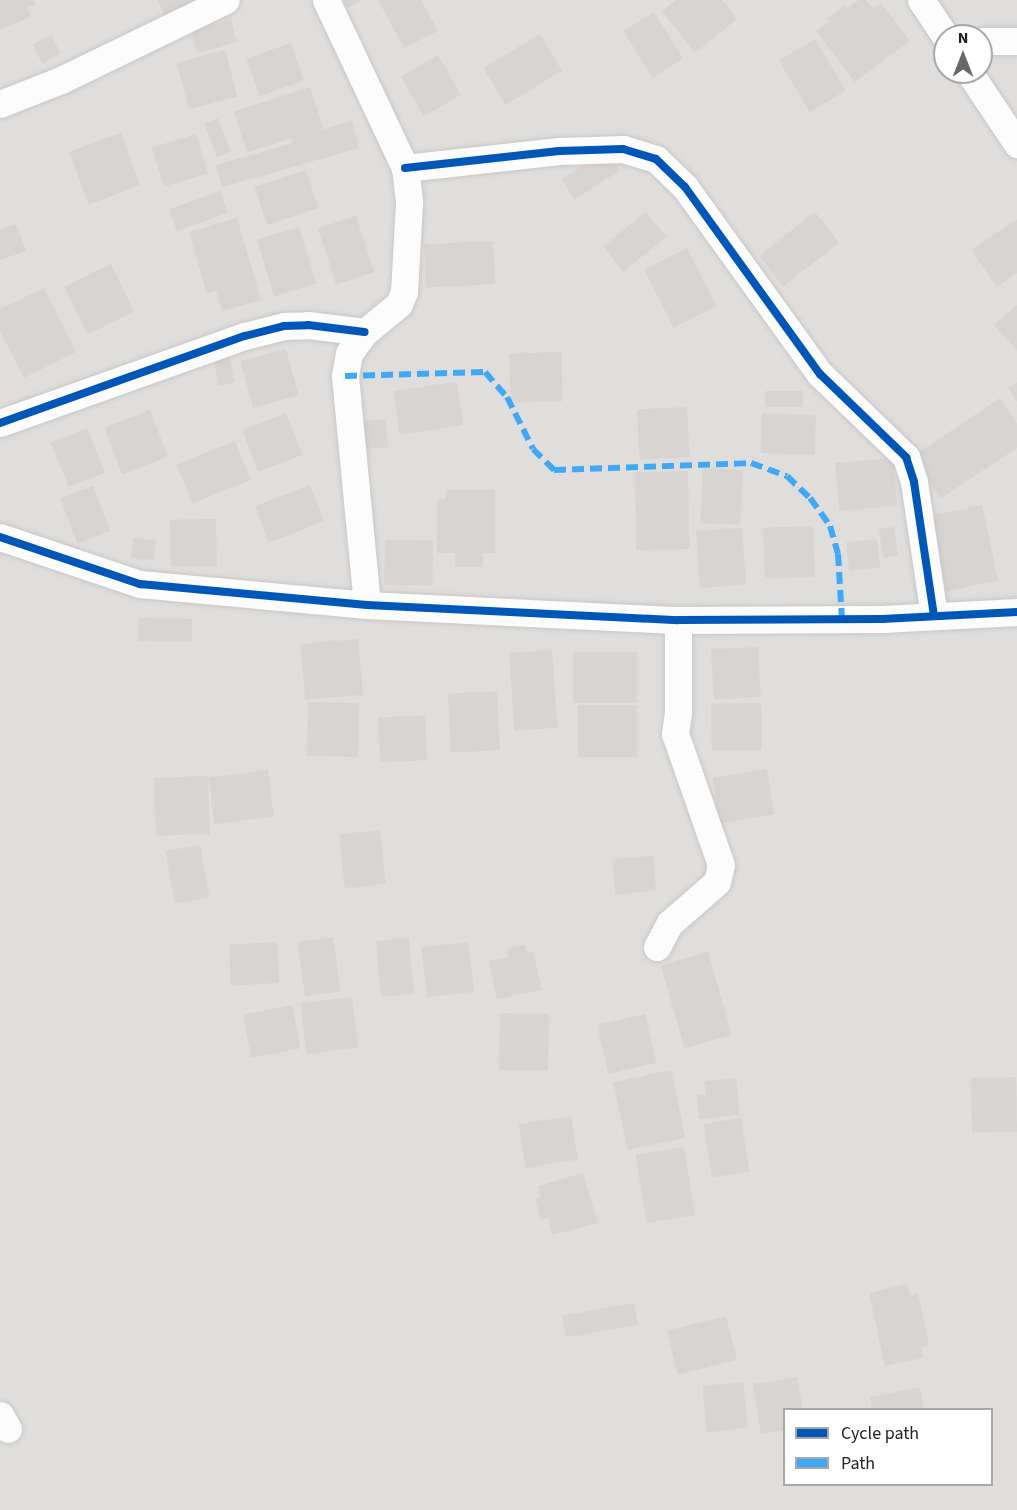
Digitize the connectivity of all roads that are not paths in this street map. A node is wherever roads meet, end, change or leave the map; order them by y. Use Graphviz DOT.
graph roads {
  1 [pos="226,0"];
  2 [pos="326,0"];
  3 [pos="921,0"];
  4 [pos="937,24"];
  5 [pos="993,41"];
  6 [pos="1017,41"];
  7 [pos="977,84"];
  8 [pos="0,104"];
  9 [pos="1017,144"];
  10 [pos="405,168"];
  11 [pos="365,332"];
  12 [pos="0,423"];
  13 [pos="0,537"];
  14 [pos="367,605"];
  15 [pos="1017,612"];
  16 [pos="934,616"];
  17 [pos="678,620"];
  18 [pos="657,946"];
  1 -- 8 [label="street"];
  2 -- 10 [label="street"];
  3 -- 4 [label="street"];
  5 -- 6 [label="street"];
  7 -- 9 [label="street"];
  10 -- 11 [label="street"];
  10 -- 16 [label="street"];
  11 -- 12 [label="street"];
  11 -- 14 [label="street"];
  13 -- 14 [label="street"];
  14 -- 17 [label="street"];
  15 -- 16 [label="street"];
  16 -- 17 [label="street"];
  17 -- 18 [label="street"];
}
